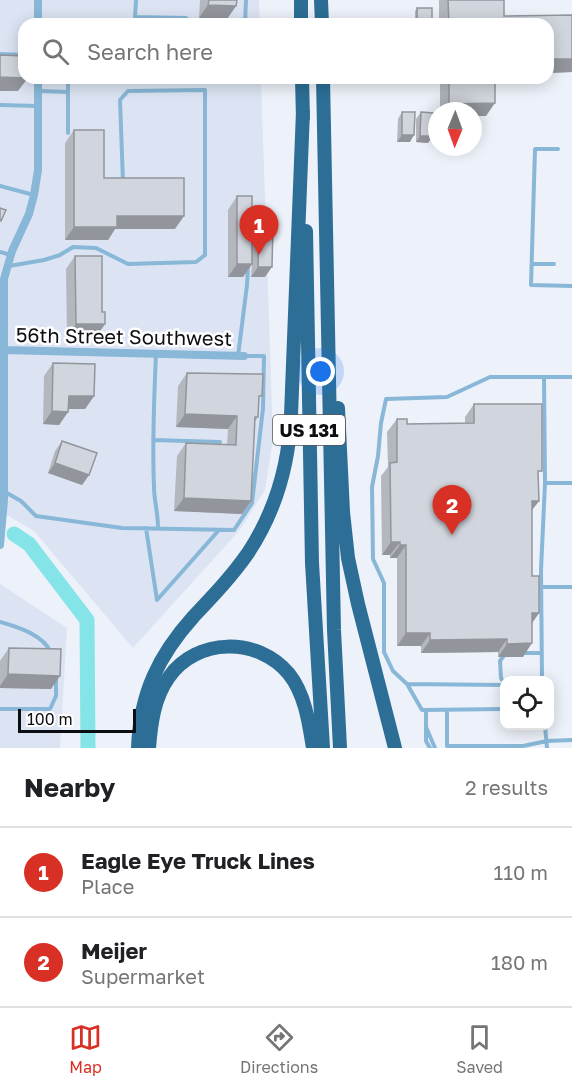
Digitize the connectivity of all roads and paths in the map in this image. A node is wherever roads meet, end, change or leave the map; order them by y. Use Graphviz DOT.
graph roads {
  1 [pos="38,0"];
  2 [pos="136,0"];
  3 [pos="246,0"];
  4 [pos="301,0"];
  5 [pos="38,18"];
  6 [pos="186,18"];
  7 [pos="245,18"];
  8 [pos="301,18"];
  9 [pos="0,54"];
  10 [pos="18,55"];
  11 [pos="38,84"];
  12 [pos="68,84"];
  13 [pos="302,84"];
  14 [pos="323,84"];
  15 [pos="38,92"];
  16 [pos="68,92"];
  17 [pos="0,105"];
  18 [pos="39,106"];
  19 [pos="303,111"];
  20 [pos="68,133"];
  21 [pos="558,149"];
  22 [pos="123,182"];
  23 [pos="0,186"];
  24 [pos="34,195"];
  25 [pos="0,252"];
  26 [pos="11,255"];
  27 [pos="248,262"];
  28 [pos="532,264"];
  29 [pos="554,264"];
  30 [pos="8,266"];
  31 [pos="572,286"];
  32 [pos="328,342"];
  33 [pos="4,350"];
  34 [pos="156,354"];
  35 [pos="241,356"];
  36 [pos="2,366"];
  37 [pos="544,376"];
  38 [pos="572,376"];
  39 [pos="2,421"];
  40 [pos="153,440"];
  41 [pos="220,442"];
  42 [pos="545,483"];
  43 [pos="572,483"];
  44 [pos="3,497"];
  45 [pos="146,528"];
  46 [pos="158,528"];
  47 [pos="219,529"];
  48 [pos="0,545"];
  49 [pos="542,587"];
  50 [pos="572,587"];
  51 [pos="0,622"];
  52 [pos="511,653"];
  53 [pos="517,653"];
  54 [pos="542,653"];
  55 [pos="52,654"];
  56 [pos="56,675"];
  57 [pos="501,676"];
  58 [pos="542,676"];
  59 [pos="407,684"];
  60 [pos="500,684"];
  61 [pos="0,709"];
  62 [pos="500,709"];
  63 [pos="426,710"];
  64 [pos="447,710"];
  65 [pos="426,727"];
  66 [pos="546,730"];
  67 [pos="571,740"];
  68 [pos="548,745"];
  69 [pos="528,746"];
  70 [pos="138,748"];
  71 [pos="149,748"];
  72 [pos="313,748"];
  73 [pos="323,748"];
  74 [pos="340,748"];
  75 [pos="395,748"];
  76 [pos="430,748"];
  77 [pos="435,748"];
  78 [pos="571,748"];
  1 -- 5 [label="street"];
  2 -- 6 [label="lane"];
  3 -- 7 [label="lane"];
  4 -- 8 [label="highway"];
  9 -- 10 [label="lane"];
  11 -- 15 [label="street"];
  12 -- 16 [label="lane"];
  13 -- 19 [label="highway, US 131"];
  14 -- 32 [label="highway, US 131"];
  15 -- 16 [label="lane"];
  15 -- 18 [label="street"];
  16 -- 20 [label="lane"];
  17 -- 18 [label="lane"];
  18 -- 24 [label="street"];
  19 -- 70 [label="highway"];
  19 -- 73 [label="highway, US 131"];
  21 -- 28 [label="lane"];
  22 -- 30 [label="lane"];
  23 -- 24 [label="lane"];
  24 -- 26 [label="street"];
  25 -- 26 [label="lane"];
  26 -- 30 [label="street"];
  27 -- 35 [label="lane"];
  28 -- 29 [label="lane"];
  28 -- 31 [label="lane"];
  30 -- 33 [label="street"];
  32 -- 74 [label="highway, US 131"];
  32 -- 75 [label="highway"];
  33 -- 34 [label="street, 56th Street Southwest"];
  33 -- 36 [label="street"];
  34 -- 35 [label="street, 56th Street Southwest"];
  34 -- 40 [label="lane"];
  35 -- 47 [label="lane"];
  36 -- 39 [label="street"];
  37 -- 38 [label="lane"];
  37 -- 42 [label="lane"];
  37 -- 59 [label="lane"];
  39 -- 44 [label="street"];
  40 -- 41 [label="lane"];
  40 -- 46 [label="lane"];
  42 -- 43 [label="lane"];
  42 -- 49 [label="lane"];
  44 -- 45 [label="lane"];
  44 -- 48 [label="street"];
  45 -- 46 [label="lane"];
  45 -- 47 [label="lane"];
  46 -- 47 [label="lane"];
  49 -- 50 [label="lane"];
  49 -- 54 [label="lane"];
  51 -- 55 [label="lane"];
  52 -- 57 [label="lane"];
  53 -- 54 [label="lane"];
  54 -- 58 [label="lane"];
  56 -- 61 [label="lane"];
  59 -- 60 [label="lane"];
  59 -- 63 [label="lane"];
  62 -- 64 [label="lane"];
  63 -- 64 [label="lane"];
  63 -- 65 [label="lane"];
  64 -- 69 [label="lane"];
  65 -- 76 [label="lane"];
  65 -- 77 [label="lane"];
  66 -- 68 [label="lane"];
  67 -- 68 [label="lane"];
  67 -- 78 [label="lane"];
  68 -- 69 [label="lane"];
  71 -- 72 [label="highway"];
}
